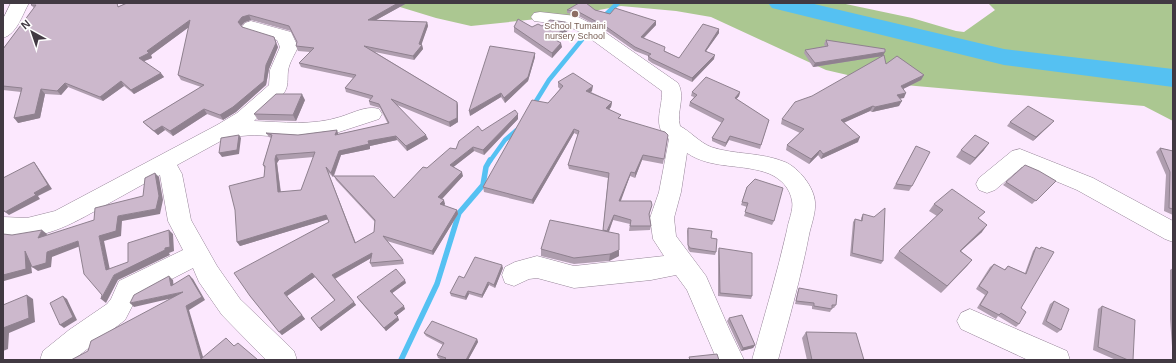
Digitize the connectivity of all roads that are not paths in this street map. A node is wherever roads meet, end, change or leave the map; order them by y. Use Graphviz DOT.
graph roads {
  1 [pos="20,3"];
  2 [pos="540,16"];
  3 [pos="251,27"];
  4 [pos="3,32"];
  5 [pos="372,114"];
  6 [pos="224,130"];
  7 [pos="680,135"];
  8 [pos="165,163"];
  9 [pos="987,184"];
  10 [pos="3,227"];
  11 [pos="1173,232"];
  12 [pos="198,254"];
  13 [pos="683,263"];
  14 [pos="514,275"];
  15 [pos="970,321"];
  16 [pos="53,360"];
  17 [pos="284,360"];
  18 [pos="731,360"];
  19 [pos="765,360"];
  20 [pos="1056,360"];
  1 -- 4 [label="street"];
  2 -- 7 [label="street"];
  3 -- 6 [label="street"];
  5 -- 6 [label="street"];
  6 -- 8 [label="street"];
  7 -- 13 [label="street"];
  7 -- 19 [label="street"];
  8 -- 10 [label="street"];
  8 -- 12 [label="street"];
  9 -- 11 [label="street"];
  12 -- 16 [label="street"];
  12 -- 17 [label="street"];
  13 -- 14 [label="street"];
  13 -- 18 [label="street"];
  15 -- 20 [label="street"];
}
